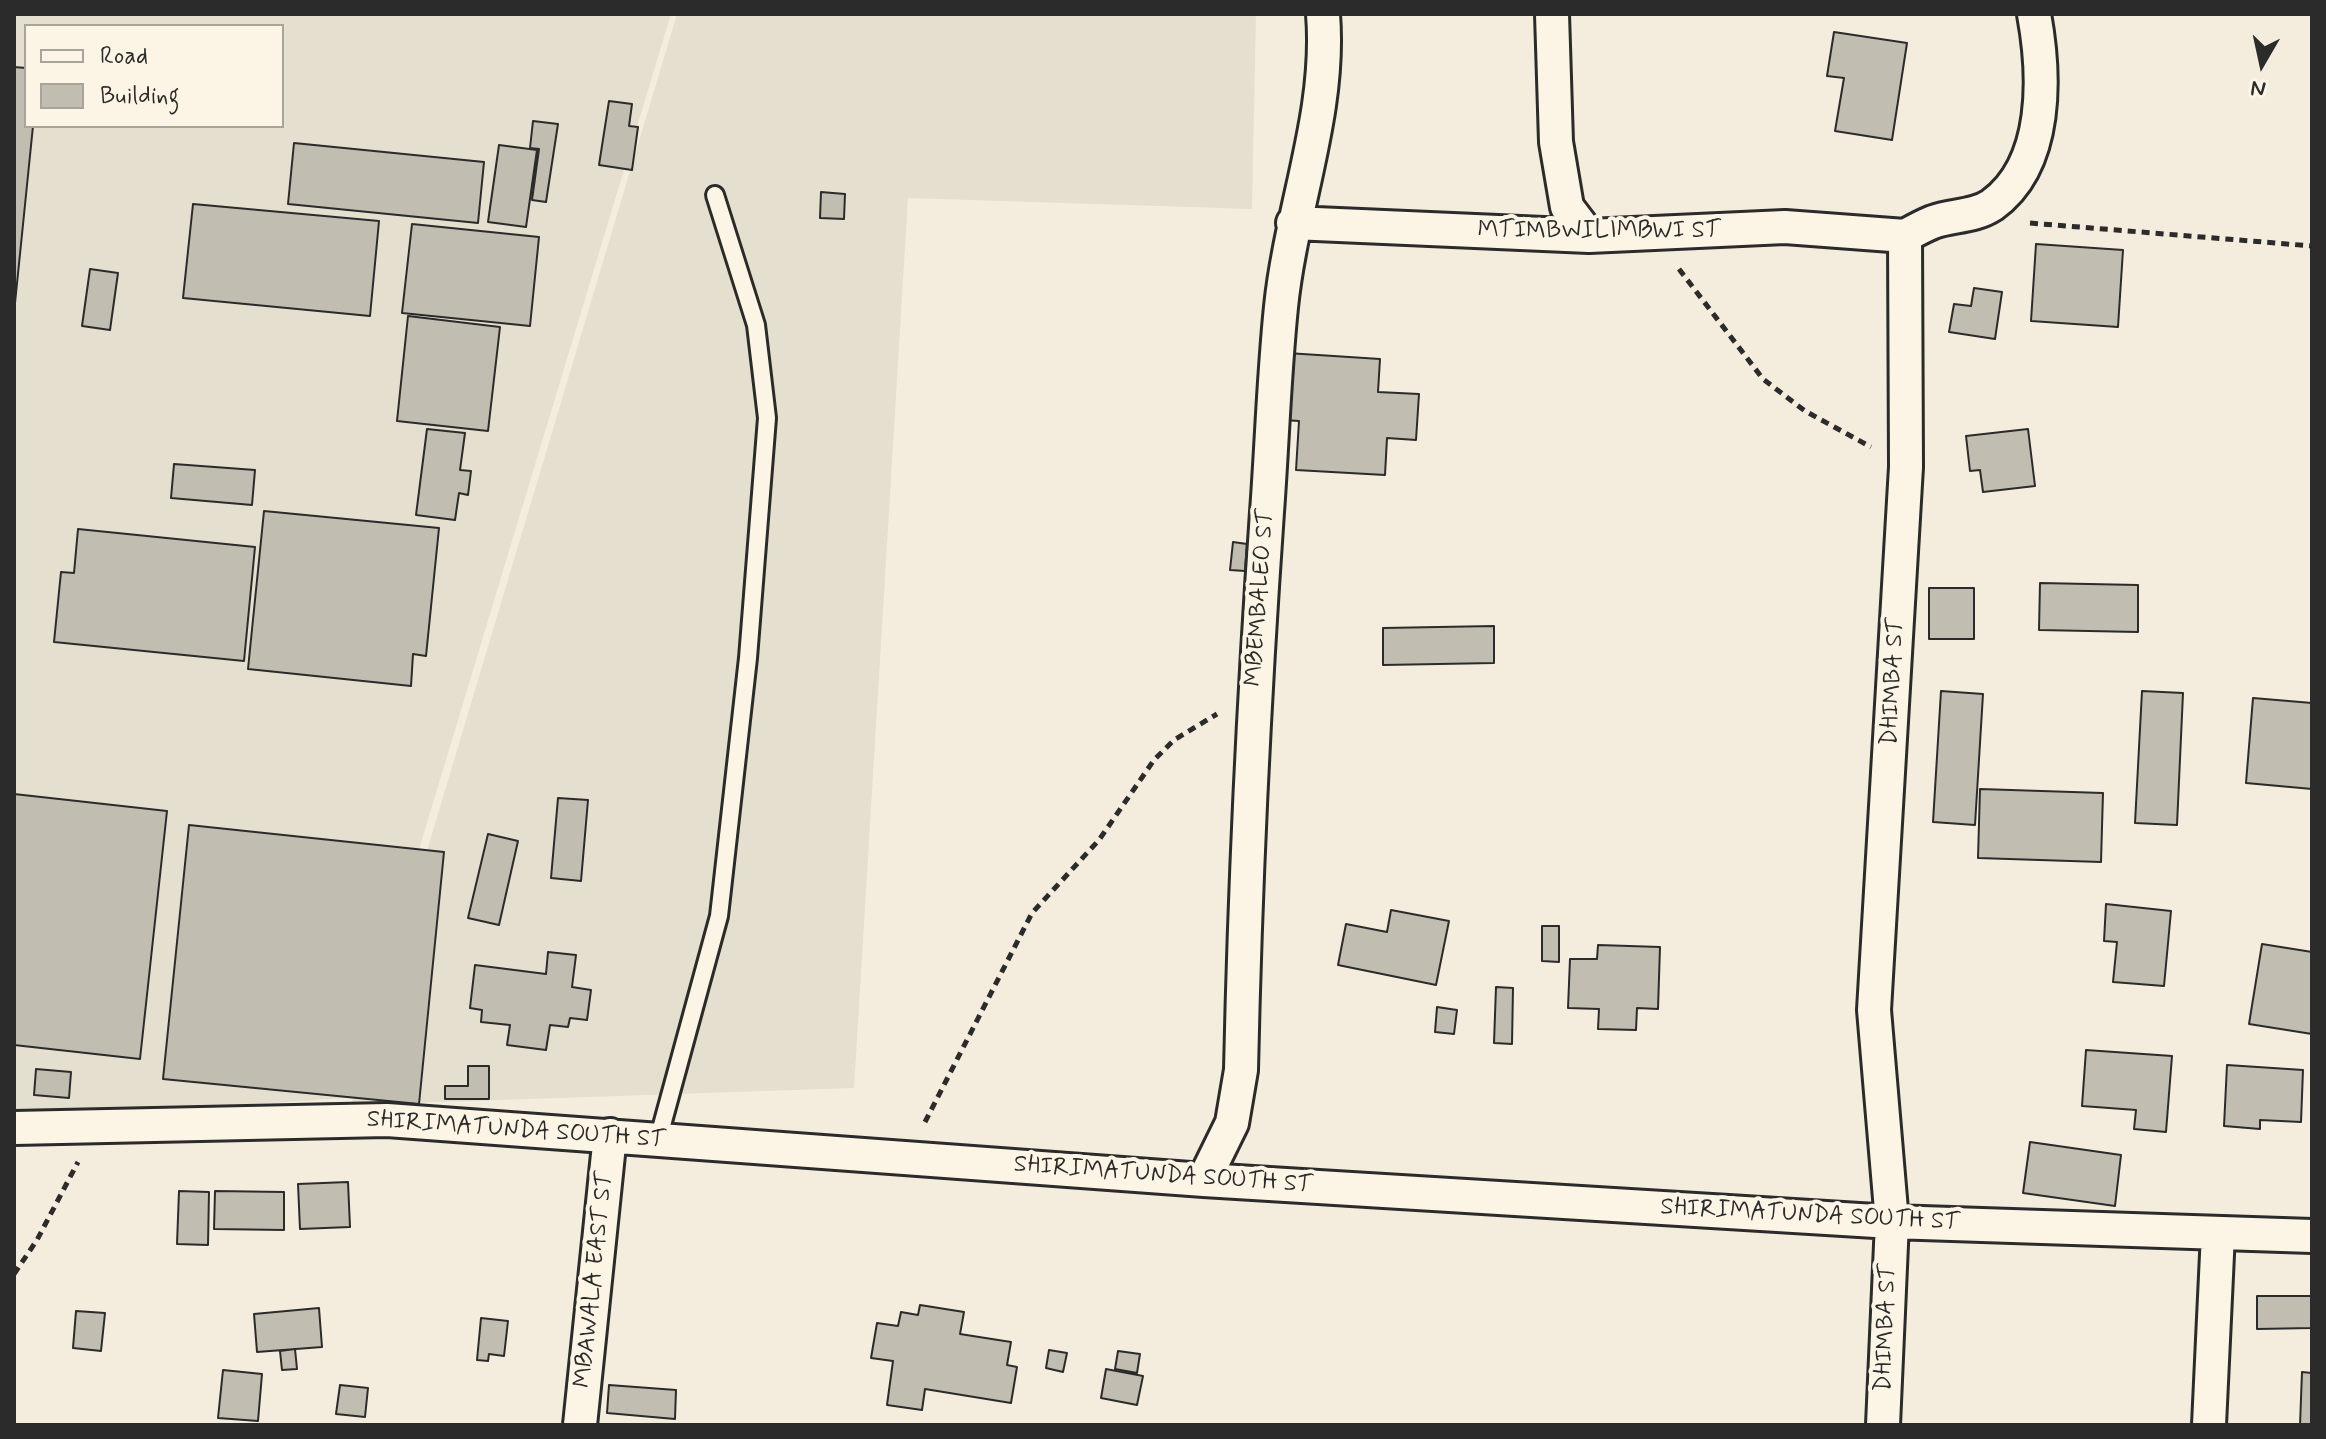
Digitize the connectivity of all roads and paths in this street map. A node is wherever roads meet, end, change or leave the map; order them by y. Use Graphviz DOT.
graph roads {
  1 [pos="1323,14"];
  2 [pos="1552,14"];
  3 [pos="2034,14"];
  4 [pos="715,195"];
  5 [pos="2027,222"];
  6 [pos="1293,223"];
  7 [pos="1651,234"];
  8 [pos="1589,236"];
  9 [pos="1905,236"];
  10 [pos="2312,246"];
  11 [pos="1906,467"];
  12 [pos="1255,692"];
  13 [pos="97,1126"];
  14 [pos="14,1128"];
  15 [pos="610,1135"];
  16 [pos="658,1140"];
  17 [pos="906,1159"];
  18 [pos="1204,1180"];
  19 [pos="1892,1222"];
  20 [pos="2218,1233"];
  21 [pos="2312,1236"];
  22 [pos="14,1274"];
  23 [pos="580,1425"];
  24 [pos="1883,1425"];
  25 [pos="2209,1425"];
  1 -- 6 [label="street, MBEMBALEO ST"];
  2 -- 8 [label="street"];
  3 -- 9 [label="street"];
  4 -- 16 [label="lane"];
  5 -- 10 [label="path"];
  6 -- 8 [label="street, MTIMBWILIMBWI ST"];
  6 -- 12 [label="street, MBEMBALEO ST"];
  7 -- 8 [label="street, MTIMBWILIMBWI ST"];
  7 -- 9 [label="street, MTIMBWILIMBWI ST"];
  7 -- 11 [label="path"];
  9 -- 11 [label="street, DHIMBA ST"];
  11 -- 19 [label="street, DHIMBA ST"];
  12 -- 17 [label="path"];
  12 -- 18 [label="street, MBEMBALEO ST"];
  13 -- 14 [label="street, SHIRIMATUNDA SOUTH ST"];
  13 -- 15 [label="street, SHIRIMATUNDA SOUTH ST"];
  13 -- 22 [label="path"];
  15 -- 16 [label="street, SHIRIMATUNDA SOUTH ST"];
  15 -- 23 [label="street, MBAWALA EAST ST"];
  16 -- 17 [label="street, SHIRIMATUNDA SOUTH ST"];
  17 -- 18 [label="street, SHIRIMATUNDA SOUTH ST"];
  18 -- 19 [label="street, SHIRIMATUNDA SOUTH ST"];
  19 -- 20 [label="street, SHIRIMATUNDA SOUTH ST"];
  19 -- 24 [label="street, DHIMBA ST"];
  20 -- 21 [label="street, SHIRIMATUNDA SOUTH ST"];
  20 -- 25 [label="street"];
}
